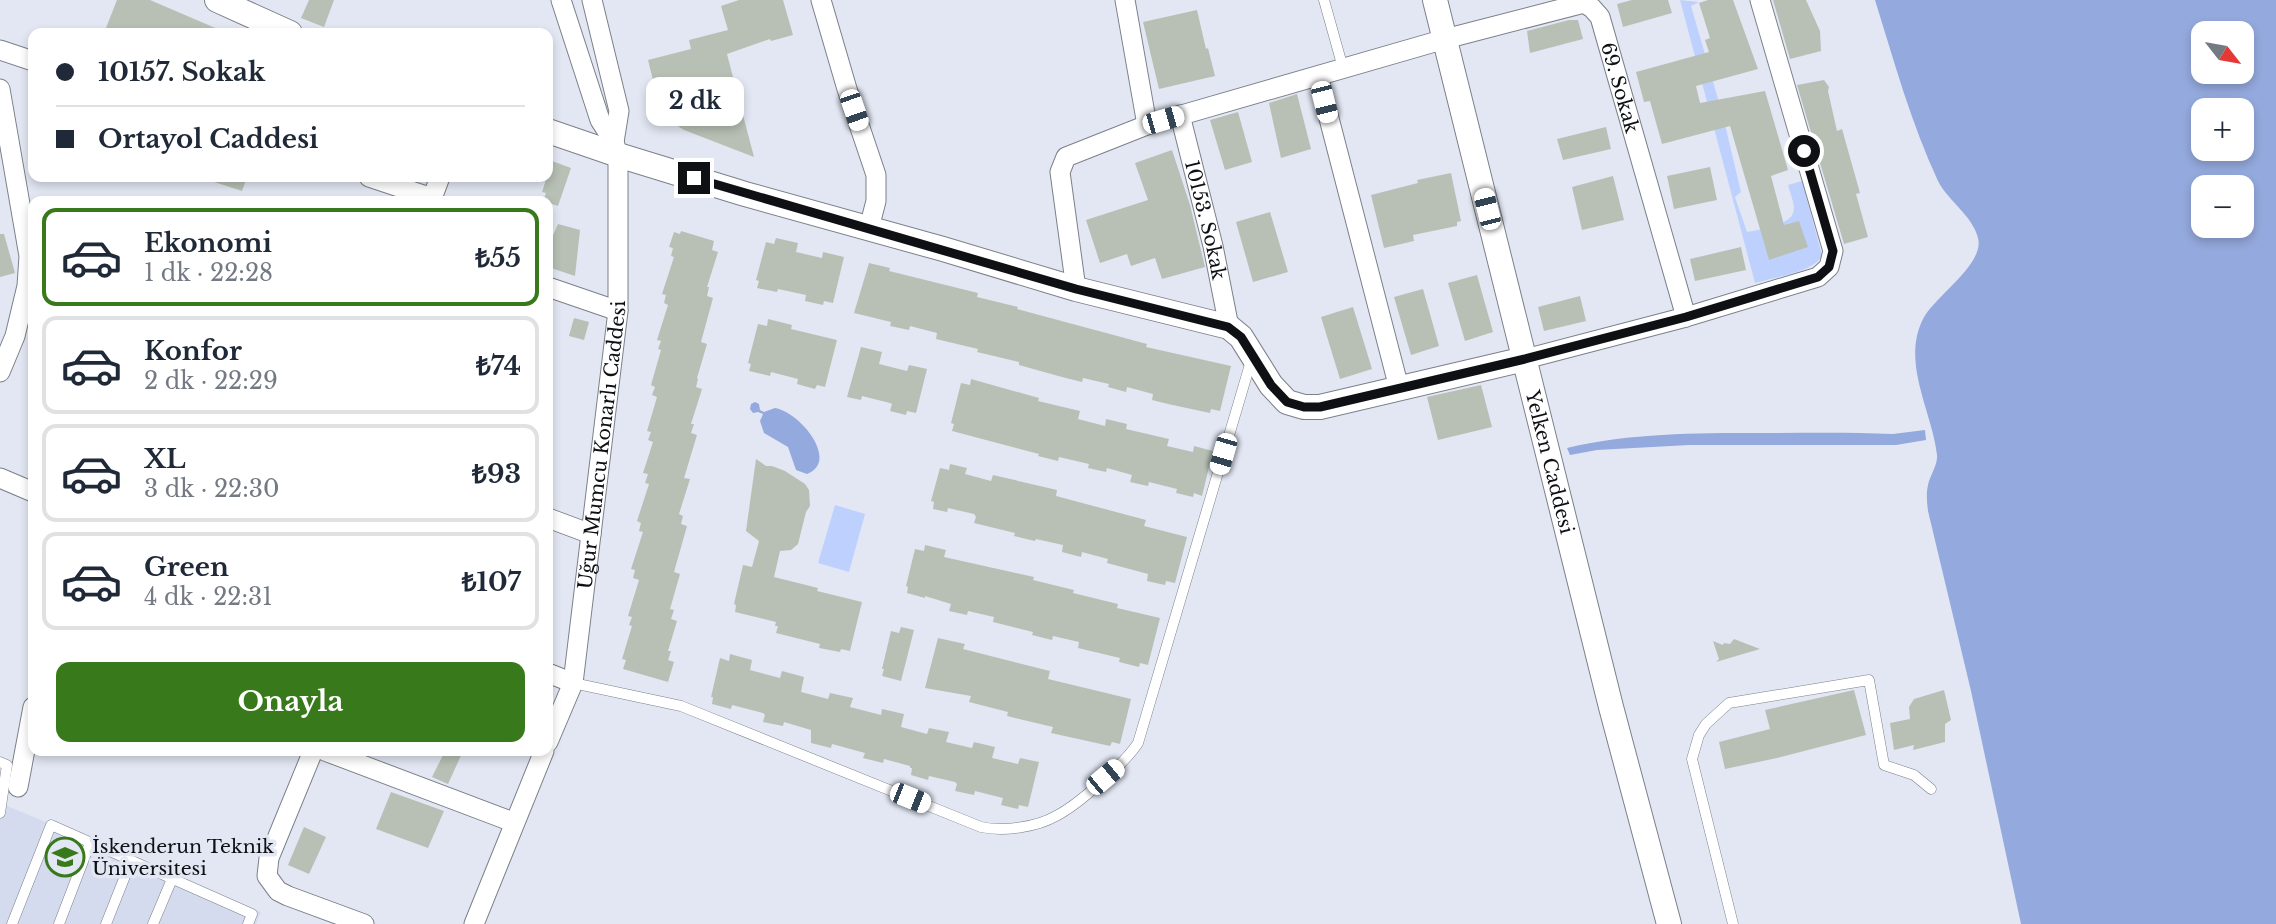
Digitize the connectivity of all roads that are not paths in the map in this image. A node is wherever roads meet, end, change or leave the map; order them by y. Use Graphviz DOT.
graph roads {
  1 [pos="217,0"];
  2 [pos="561,0"];
  3 [pos="592,0"];
  4 [pos="821,0"];
  5 [pos="1125,0"];
  6 [pos="1324,0"];
  7 [pos="1435,0"];
  8 [pos="1760,0"];
  9 [pos="279,28"];
  10 [pos="1445,39"];
  11 [pos="0,50"];
  12 [pos="28,59"];
  13 [pos="1343,68"];
  14 [pos="1318,76"];
  15 [pos="0,89"];
  16 [pos="1180,116"];
  17 [pos="1147,125"];
  18 [pos="553,132"];
  19 [pos="616,149"];
  20 [pos="382,182"];
  21 [pos="420,196"];
  22 [pos="27,207"];
  23 [pos="869,229"];
  24 [pos="28,232"];
  25 [pos="28,271"];
  26 [pos="553,289"];
  27 [pos="1076,289"];
  28 [pos="618,311"];
  29 [pos="1686,317"];
  30 [pos="1228,327"];
  31 [pos="24,339"];
  32 [pos="1253,354"];
  33 [pos="1525,359"];
  34 [pos="0,372"];
  35 [pos="1399,388"];
  36 [pos="0,478"];
  37 [pos="28,490"];
  38 [pos="553,520"];
  39 [pos="591,534"];
  40 [pos="553,675"];
  41 [pos="573,683"];
  42 [pos="553,730"];
  43 [pos="28,734"];
  44 [pos="311,756"];
  45 [pos="338,756"];
  46 [pos="542,756"];
  47 [pos="0,762"];
  48 [pos="18,788"];
  49 [pos="1931,789"];
  50 [pos="0,813"];
  51 [pos="513,822"];
  52 [pos="90,843"];
  53 [pos="131,861"];
  54 [pos="172,879"];
  55 [pos="12,924"];
  56 [pos="59,924"];
  57 [pos="106,924"];
  58 [pos="153,924"];
  59 [pos="248,924"];
  60 [pos="364,924"];
  61 [pos="474,924"];
  62 [pos="1669,924"];
  63 [pos="1733,924"];
  1 -- 9 [label="street"];
  2 -- 19 [label="street, Uğur Mumcu Konarlı Caddesi"];
  3 -- 19 [label="street, Uğur Mumcu Konarlı Caddesi"];
  4 -- 23 [label="street"];
  5 -- 17 [label="street"];
  6 -- 13 [label="lane"];
  7 -- 10 [label="street, Yelken Caddesi"];
  8 -- 29 [label="street"];
  10 -- 13 [label="street"];
  10 -- 29 [label="street, 69. Sokak"];
  10 -- 33 [label="street, Yelken Caddesi"];
  11 -- 12 [label="street"];
  13 -- 14 [label="street"];
  14 -- 16 [label="street"];
  14 -- 35 [label="street"];
  15 -- 22 [label="street"];
  16 -- 17 [label="street"];
  16 -- 30 [label="street, 10153. Sokak"];
  17 -- 27 [label="street"];
  18 -- 19 [label="street"];
  19 -- 23 [label="street"];
  19 -- 28 [label="street, Uğur Mumcu Konarlı Caddesi"];
  20 -- 21 [label="street"];
  22 -- 24 [label="street"];
  23 -- 27 [label="street"];
  25 -- 31 [label="street"];
  26 -- 28 [label="street"];
  27 -- 30 [label="street"];
  28 -- 39 [label="street, Uğur Mumcu Konarlı Caddesi"];
  29 -- 33 [label="street"];
  30 -- 32 [label="street"];
  31 -- 34 [label="street"];
  32 -- 35 [label="street"];
  32 -- 41 [label="lane"];
  33 -- 35 [label="street"];
  33 -- 62 [label="street, Yelken Caddesi"];
  36 -- 37 [label="street"];
  38 -- 39 [label="street"];
  39 -- 41 [label="street, Uğur Mumcu Konarlı Caddesi"];
  40 -- 41 [label="street"];
  41 -- 42 [label="street, Uğur Mumcu Konarlı Caddesi"];
  43 -- 48 [label="street"];
  44 -- 60 [label="street"];
  45 -- 51 [label="street"];
  46 -- 51 [label="street"];
  47 -- 50 [label="lane"];
  49 -- 63 [label="lane"];
  51 -- 61 [label="street"];
  52 -- 53 [label="lane"];
  52 -- 55 [label="lane"];
  52 -- 56 [label="lane"];
  53 -- 54 [label="lane"];
  53 -- 57 [label="lane"];
  54 -- 58 [label="lane"];
  54 -- 59 [label="lane"];
}
